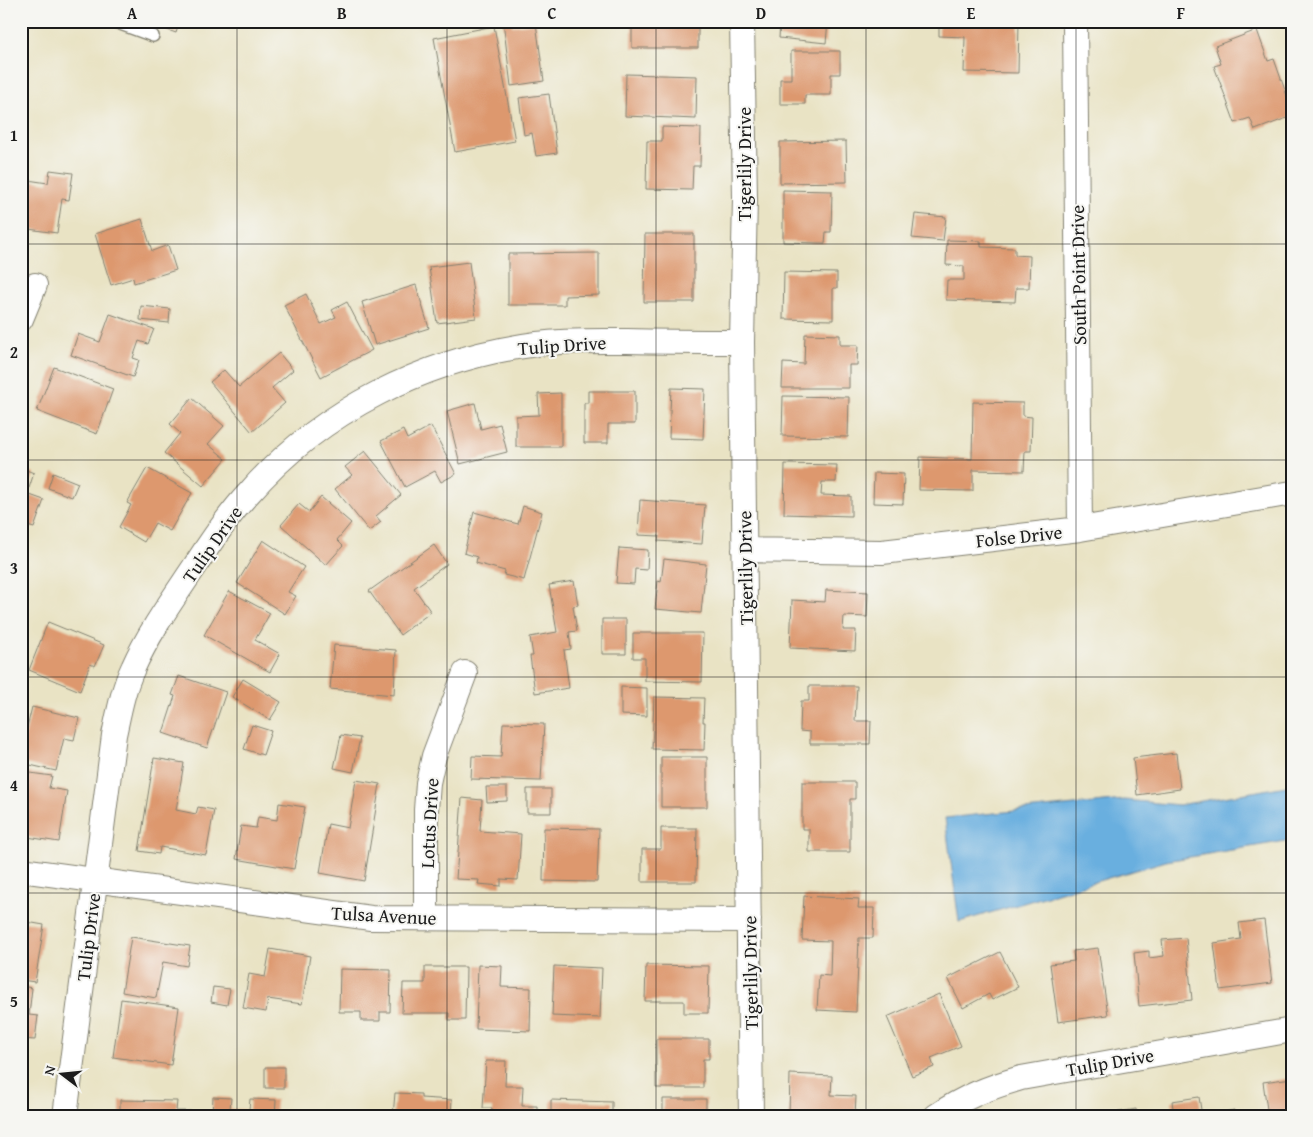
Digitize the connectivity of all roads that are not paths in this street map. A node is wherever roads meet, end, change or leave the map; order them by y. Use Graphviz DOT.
graph roads {
  1 [pos="112,21"];
  2 [pos="742,21"];
  3 [pos="1075,21"];
  4 [pos="153,36"];
  5 [pos="35,285"];
  6 [pos="21,318"];
  7 [pos="742,342"];
  8 [pos="1292,493"];
  9 [pos="1080,530"];
  10 [pos="744,550"];
  11 [pos="465,673"];
  12 [pos="21,870"];
  13 [pos="95,880"];
  14 [pos="426,918"];
  15 [pos="749,920"];
  16 [pos="1292,1030"];
  17 [pos="65,1116"];
  18 [pos="751,1116"];
  19 [pos="936,1116"];
  1 -- 4 [label="lane"];
  2 -- 7 [label="street, Tigerlily Drive"];
  3 -- 9 [label="street, South Point Drive"];
  5 -- 6 [label="street"];
  7 -- 10 [label="street, Tigerlily Drive"];
  7 -- 13 [label="street, Tulip Drive"];
  8 -- 9 [label="street, Folse Drive"];
  9 -- 10 [label="street, Folse Drive"];
  10 -- 15 [label="street, Tigerlily Drive"];
  11 -- 14 [label="street, Lotus Drive"];
  12 -- 13 [label="street, Tulsa Avenue"];
  13 -- 14 [label="street, Tulsa Avenue"];
  13 -- 17 [label="street, Tulip Drive"];
  14 -- 15 [label="street, Tulsa Avenue"];
  15 -- 18 [label="street, Tigerlily Drive"];
  16 -- 19 [label="street, Tulip Drive"];
}
